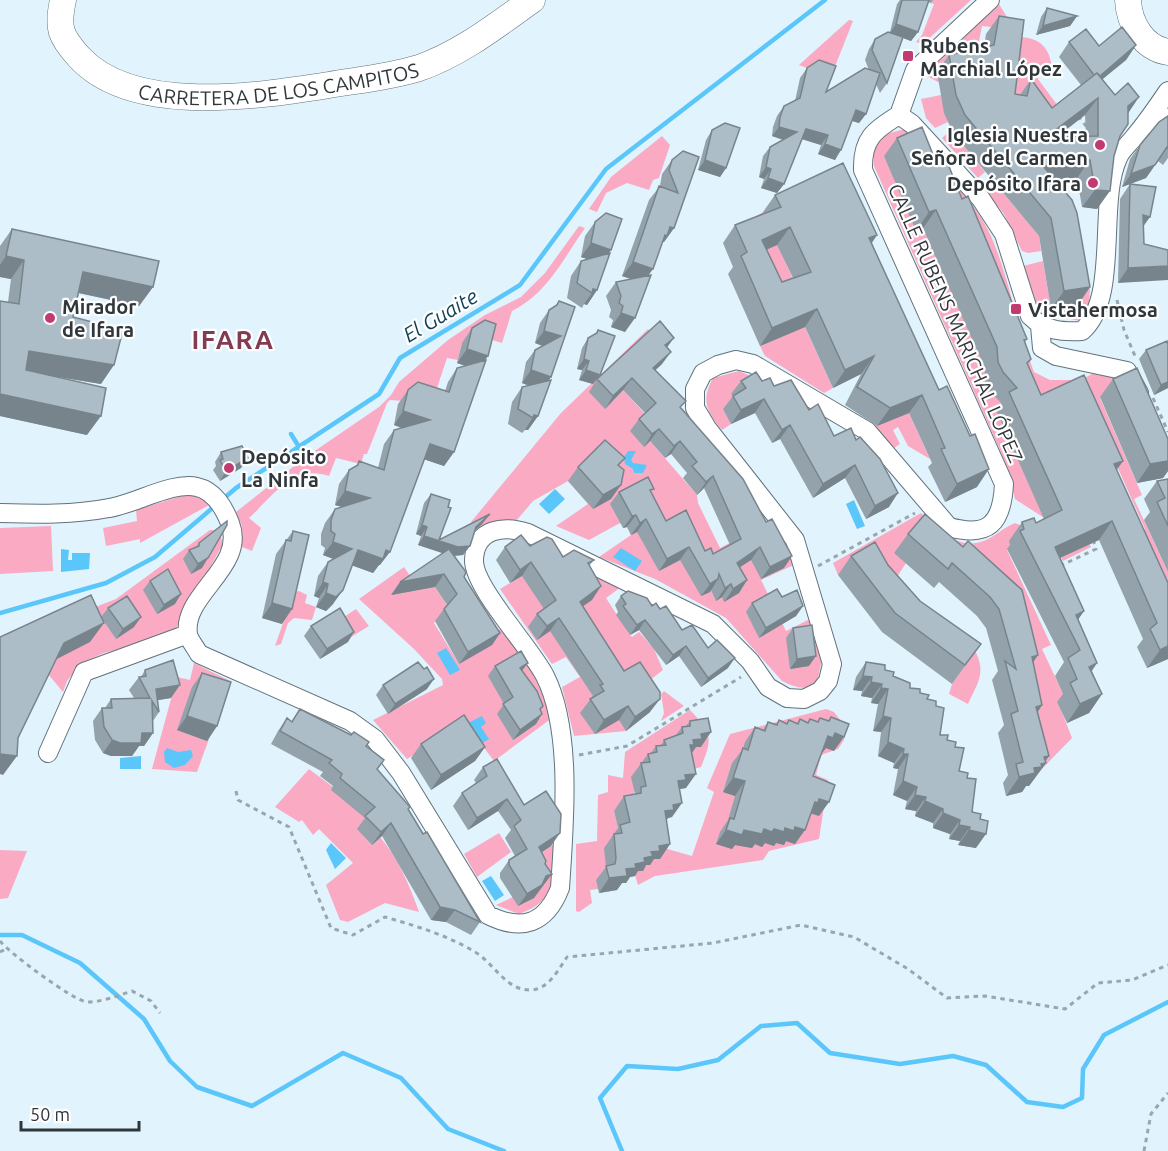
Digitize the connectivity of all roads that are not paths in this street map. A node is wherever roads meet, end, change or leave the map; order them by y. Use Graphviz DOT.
graph roads {
  1 [pos="63,0"];
  2 [pos="532,0"];
  3 [pos="990,0"];
  4 [pos="1128,0"];
  5 [pos="1168,51"];
  6 [pos="1168,92"];
  7 [pos="1168,113"];
  8 [pos="899,115"];
  9 [pos="1133,139"];
  10 [pos="1040,326"];
  11 [pos="1147,411"];
  12 [pos="0,513"];
  13 [pos="188,634"];
  14 [pos="48,753"];
  1 -- 2 [label="main road, CARRETERA DE LOS CAMPITOS"];
  3 -- 8 [label="street"];
  4 -- 5 [label="main road"];
  6 -- 9 [label="street"];
  7 -- 9 [label="lane"];
  8 -- 10 [label="street"];
  8 -- 13 [label="street, CALLE RUBENS MARICHAL LÓPEZ"];
  9 -- 10 [label="street"];
  10 -- 11 [label="street"];
  12 -- 13 [label="street"];
  13 -- 14 [label="street"];
}
